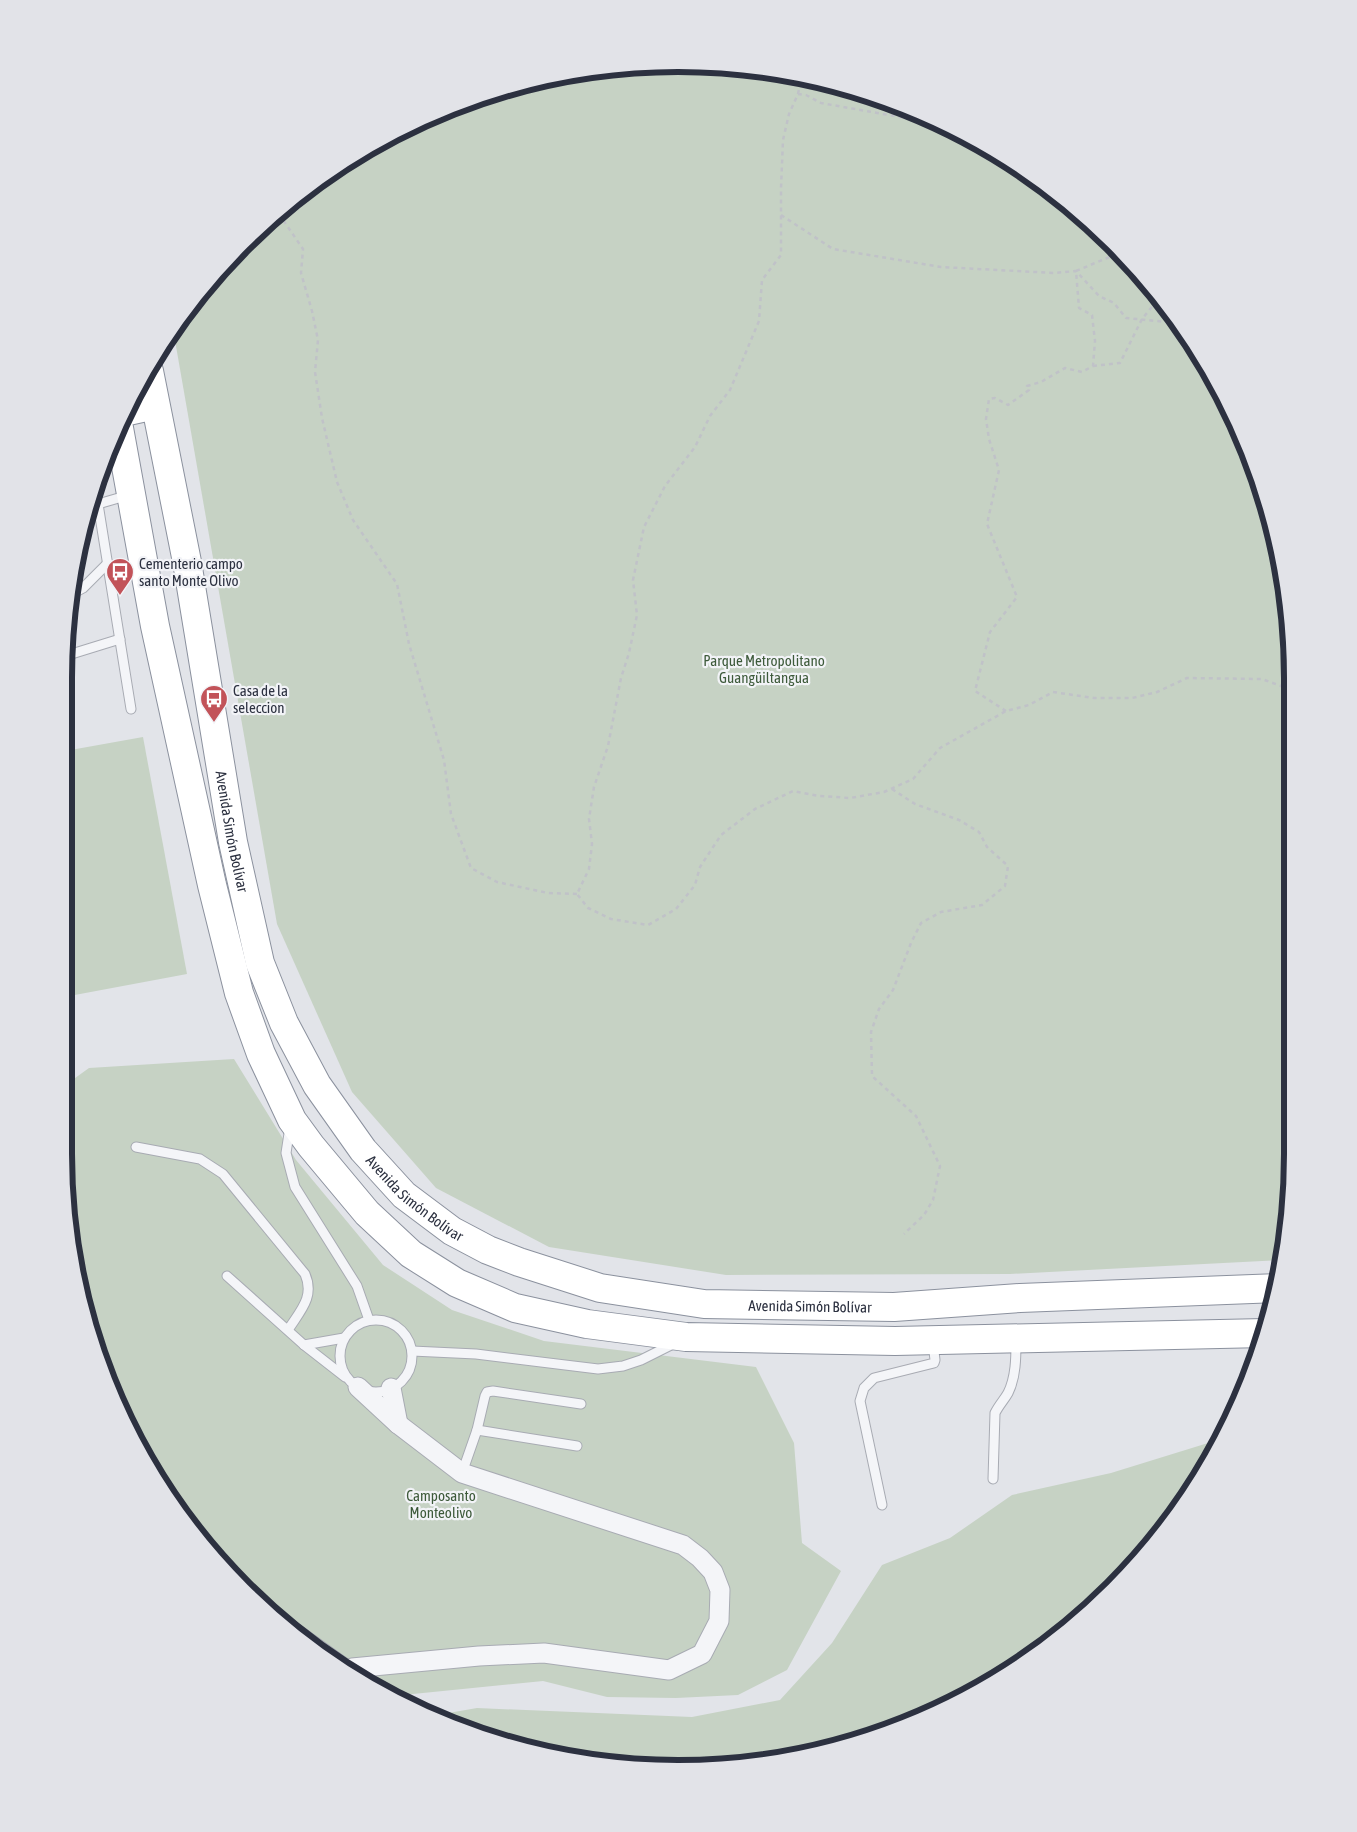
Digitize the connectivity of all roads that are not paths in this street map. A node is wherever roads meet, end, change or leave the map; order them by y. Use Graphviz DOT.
graph roads {
  1 [pos="151,381"];
  2 [pos="155,405"];
  3 [pos="135,409"];
  4 [pos="113,463"];
  5 [pos="131,494"];
  6 [pos="99,502"];
  7 [pos="96,512"];
  8 [pos="108,563"];
  9 [pos="79,590"];
  10 [pos="120,640"];
  11 [pos="74,653"];
  12 [pos="132,709"];
  13 [pos="292,1120"];
  14 [pos="136,1146"];
  15 [pos="227,1276"];
  16 [pos="1269,1288"];
  17 [pos="370,1320"];
  18 [pos="288,1330"];
  19 [pos="1257,1333"];
  20 [pos="686,1337"];
  21 [pos="344,1338"];
  22 [pos="1016,1338"];
  23 [pos="933,1340"];
  24 [pos="304,1345"];
  25 [pos="412,1351"];
  26 [pos="353,1383"];
  27 [pos="391,1388"];
  28 [pos="581,1404"];
  29 [pos="398,1424"];
  30 [pos="477,1430"];
  31 [pos="577,1446"];
  32 [pos="462,1473"];
  33 [pos="993,1479"];
  34 [pos="882,1505"];
  35 [pos="358,1667"];
  1 -- 2 [label="highway, Avenida Simón Bolívar"];
  2 -- 3 [label="highway"];
  2 -- 16 [label="highway, Avenida Simón Bolívar"];
  4 -- 5 [label="highway, Avenida Simón Bolívar"];
  5 -- 6 [label="lane"];
  5 -- 13 [label="highway, Avenida Simón Bolívar"];
  7 -- 8 [label="lane"];
  8 -- 9 [label="lane"];
  8 -- 10 [label="lane"];
  10 -- 11 [label="lane"];
  10 -- 12 [label="lane"];
  13 -- 17 [label="lane"];
  13 -- 20 [label="highway, Avenida Simón Bolívar"];
  14 -- 18 [label="lane"];
  15 -- 18 [label="lane"];
  17 -- 21 [label="lane"];
  17 -- 25 [label="lane"];
  18 -- 24 [label="lane"];
  19 -- 22 [label="highway, Avenida Simón Bolívar"];
  20 -- 23 [label="highway, Avenida Simón Bolívar"];
  20 -- 25 [label="lane"];
  21 -- 24 [label="lane"];
  21 -- 26 [label="lane"];
  22 -- 23 [label="highway, Avenida Simón Bolívar"];
  22 -- 33 [label="lane"];
  23 -- 34 [label="lane"];
  24 -- 26 [label="lane"];
  25 -- 27 [label="lane"];
  26 -- 27 [label="lane"];
  26 -- 29 [label="street"];
  27 -- 29 [label="street"];
  28 -- 30 [label="lane"];
  29 -- 32 [label="street"];
  30 -- 31 [label="lane"];
  30 -- 32 [label="lane"];
  32 -- 35 [label="street"];
}
